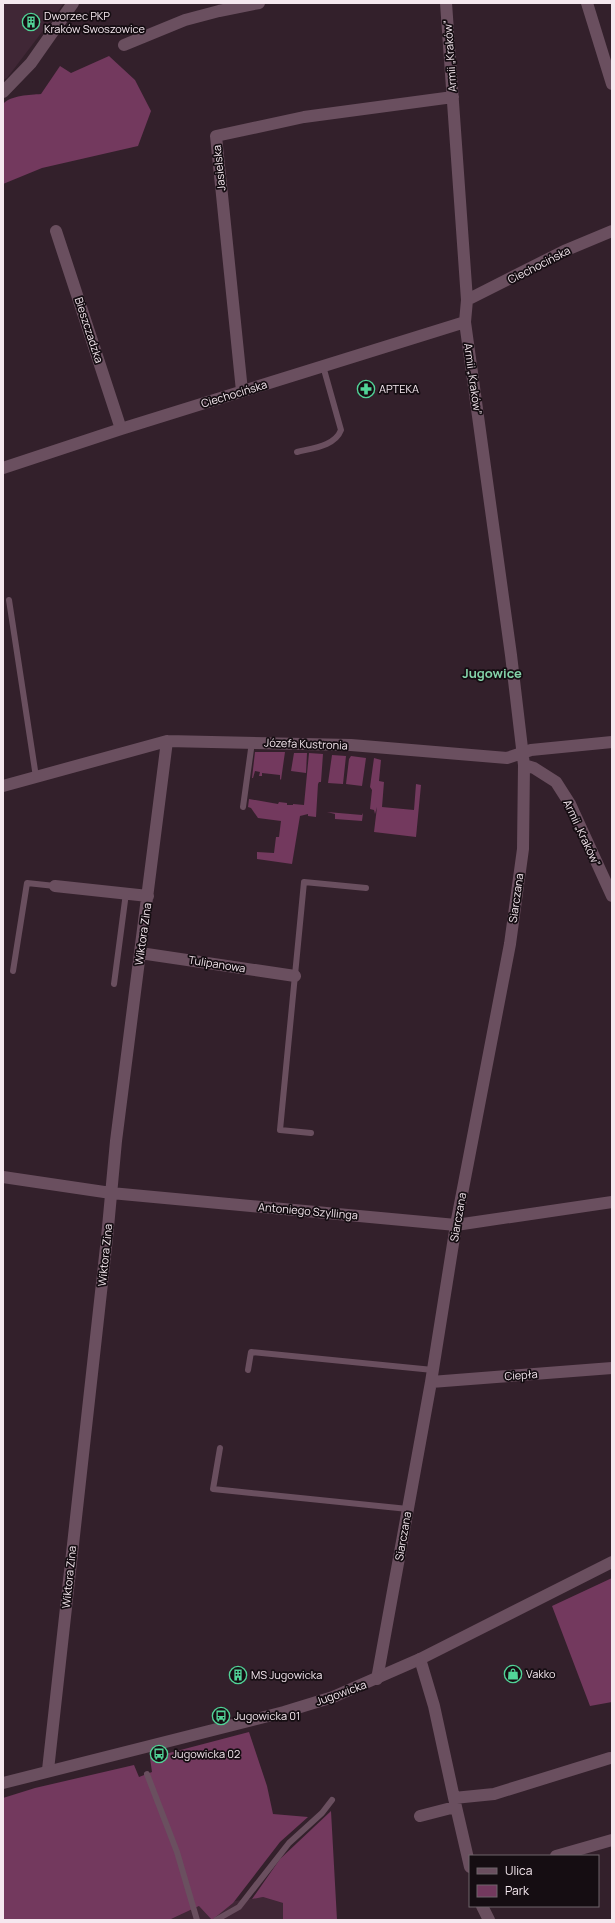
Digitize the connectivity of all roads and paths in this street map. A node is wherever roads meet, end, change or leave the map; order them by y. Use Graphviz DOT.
graph roads {
  1 [pos="73,3"];
  2 [pos="259,3"];
  3 [pos="446,3"];
  4 [pos="587,3"];
  5 [pos="124,45"];
  6 [pos="612,84"];
  7 [pos="3,92"];
  8 [pos="453,97"];
  9 [pos="56,231"];
  10 [pos="612,231"];
  11 [pos="467,300"];
  12 [pos="465,322"];
  13 [pos="323,366"];
  14 [pos="242,391"];
  15 [pos="121,429"];
  16 [pos="297,452"];
  17 [pos="3,468"];
  18 [pos="9,600"];
  19 [pos="167,741"];
  20 [pos="252,742"];
  21 [pos="612,742"];
  22 [pos="522,753"];
  23 [pos="524,765"];
  24 [pos="36,777"];
  25 [pos="3,786"];
  26 [pos="243,806"];
  27 [pos="55,886"];
  28 [pos="366,888"];
  29 [pos="126,893"];
  30 [pos="148,896"];
  31 [pos="612,896"];
  32 [pos="140,953"];
  33 [pos="13,971"];
  34 [pos="295,976"];
  35 [pos="114,984"];
  36 [pos="310,1133"];
  37 [pos="3,1177"];
  38 [pos="111,1193"];
  39 [pos="612,1202"];
  40 [pos="456,1225"];
  41 [pos="612,1368"];
  42 [pos="248,1370"];
  43 [pos="432,1376"];
  44 [pos="220,1448"];
  45 [pos="408,1509"];
  46 [pos="612,1562"];
  47 [pos="420,1659"];
  48 [pos="377,1679"];
  49 [pos="610,1758"];
  50 [pos="48,1770"];
  51 [pos="147,1774"];
  52 [pos="3,1783"];
  53 [pos="332,1800"];
  54 [pos="455,1802"];
  55 [pos="420,1816"];
  56 [pos="612,1840"];
  57 [pos="560,1855"];
  58 [pos="469,1863"];
  59 [pos="482,1907"];
  60 [pos="197,1920"];
  61 [pos="216,1920"];
  62 [pos="489,1920"];
  1 -- 7 [label="street"];
  2 -- 5 [label="street"];
  3 -- 8 [label="street, Armii „Kraków”"];
  4 -- 6 [label="street"];
  8 -- 11 [label="street, Armii „Kraków”"];
  8 -- 14 [label="street, Jasielska"];
  9 -- 15 [label="street, Bieszczadzka"];
  10 -- 11 [label="street, Ciechocińska"];
  11 -- 12 [label="street, Armii „Kraków”"];
  12 -- 13 [label="street, Ciechocińska"];
  12 -- 22 [label="street, Armii „Kraków”"];
  13 -- 14 [label="street, Ciechocińska"];
  13 -- 16 [label="lane"];
  14 -- 15 [label="street, Ciechocińska"];
  15 -- 17 [label="street, Ciechocińska"];
  18 -- 24 [label="lane"];
  19 -- 20 [label="street, Józefa Kustronia"];
  19 -- 24 [label="street, Józefa Kustronia"];
  19 -- 30 [label="street, Wiktora Zina"];
  20 -- 22 [label="street, Józefa Kustronia"];
  20 -- 26 [label="lane"];
  21 -- 22 [label="street, Józefa Kustronia"];
  22 -- 23 [label="street, Siarczana"];
  23 -- 31 [label="street, Armii „Kraków”"];
  23 -- 40 [label="street, Siarczana"];
  24 -- 25 [label="street, Józefa Kustronia"];
  27 -- 29 [label="street"];
  27 -- 33 [label="lane"];
  28 -- 34 [label="lane"];
  29 -- 30 [label="street"];
  29 -- 35 [label="lane"];
  30 -- 32 [label="street, Wiktora Zina"];
  32 -- 34 [label="street, Tulipanowa"];
  32 -- 38 [label="street, Wiktora Zina"];
  34 -- 36 [label="lane"];
  37 -- 38 [label="street, Antoniego Szyllinga"];
  38 -- 40 [label="street, Antoniego Szyllinga"];
  38 -- 50 [label="street, Wiktora Zina"];
  39 -- 40 [label="street, Antoniego Szyllinga"];
  40 -- 43 [label="street, Siarczana"];
  41 -- 43 [label="street, Ciepła"];
  42 -- 43 [label="lane"];
  43 -- 45 [label="street, Siarczana"];
  44 -- 45 [label="lane"];
  45 -- 48 [label="street, Siarczana"];
  46 -- 47 [label="street, Jugowicka"];
  47 -- 48 [label="street, Jugowicka"];
  47 -- 54 [label="street"];
  48 -- 50 [label="street, Jugowicka"];
  49 -- 54 [label="street"];
  50 -- 52 [label="street, Jugowicka"];
  51 -- 60 [label="lane"];
  53 -- 61 [label="lane"];
  54 -- 55 [label="street"];
  54 -- 58 [label="street"];
  56 -- 57 [label="street"];
  59 -- 62 [label="street"];
}
